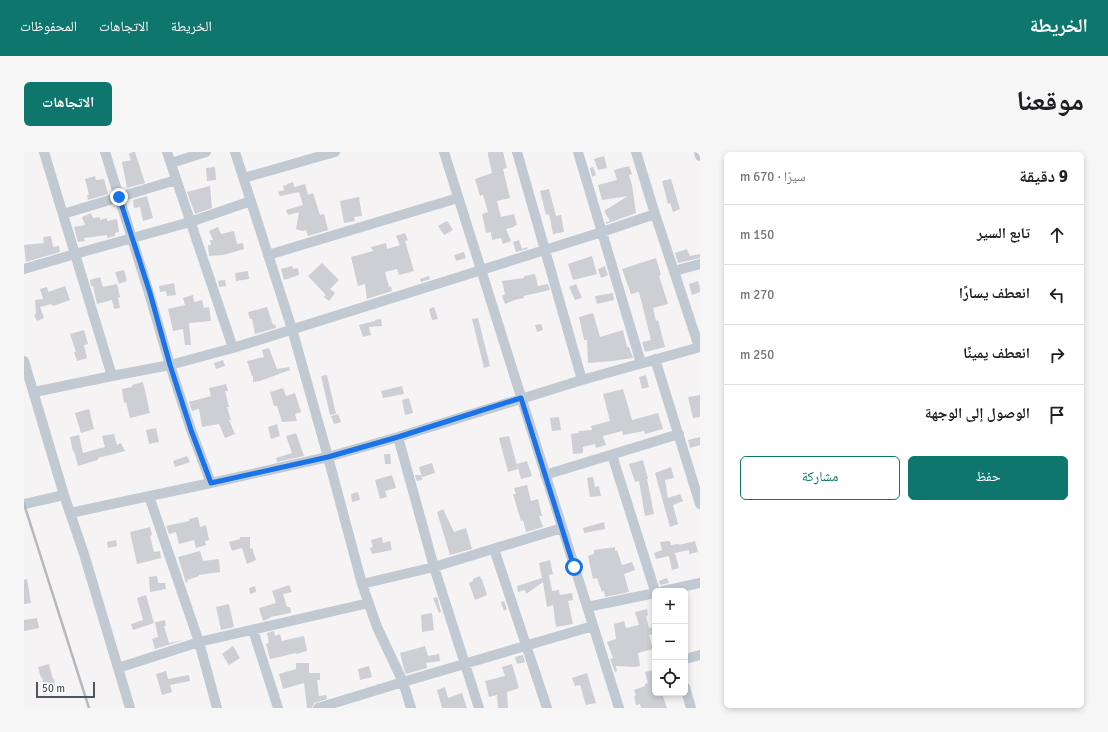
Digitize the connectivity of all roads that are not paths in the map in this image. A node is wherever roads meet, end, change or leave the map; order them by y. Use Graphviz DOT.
graph roads {
  1 [pos="44,152"];
  2 [pos="105,152"];
  3 [pos="167,152"];
  4 [pos="206,152"];
  5 [pos="235,152"];
  6 [pos="335,152"];
  7 [pos="444,152"];
  8 [pos="518,152"];
  9 [pos="578,152"];
  10 [pos="636,152"];
  11 [pos="699,152"];
  12 [pos="700,156"];
  13 [pos="171,163"];
  14 [pos="244,178"];
  15 [pos="176,180"];
  16 [pos="119,197"];
  17 [pos="458,198"];
  18 [pos="251,201"];
  19 [pos="63,214"];
  20 [pos="655,214"];
  21 [pos="190,222"];
  22 [pos="602,232"];
  23 [pos="132,238"];
  24 [pos="545,250"];
  25 [pos="75,254"];
  26 [pos="268,255"];
  27 [pos="700,264"];
  28 [pos="24,269"];
  29 [pos="481,270"];
  30 [pos="674,272"];
  31 [pos="292,330"];
  32 [pos="699,347"];
  33 [pos="233,348"];
  34 [pos="655,359"];
  35 [pos="24,361"];
  36 [pos="641,363"];
  37 [pos="170,365"];
  38 [pos="112,376"];
  39 [pos="582,380"];
  40 [pos="34,392"];
  41 [pos="521,398"];
  42 [pos="679,434"];
  43 [pos="398,437"];
  44 [pos="612,455"];
  45 [pos="328,457"];
  46 [pos="545,475"];
  47 [pos="211,483"];
  48 [pos="64,495"];
  49 [pos="149,496"];
  50 [pos="700,503"];
  51 [pos="24,504"];
  52 [pos="70,512"];
  53 [pos="562,528"];
  54 [pos="494,548"];
  55 [pos="434,566"];
  56 [pos="700,583"];
  57 [pos="362,584"];
  58 [pos="654,588"];
  59 [pos="677,588"];
  60 [pos="652,593"];
  61 [pos="369,603"];
  62 [pos="587,608"];
  63 [pos="593,626"];
  64 [pos="252,630"];
  65 [pos="199,642"];
  66 [pos="526,646"];
  67 [pos="700,655"];
  68 [pos="688,658"];
  69 [pos="464,664"];
  70 [pos="118,668"];
  71 [pos="403,682"];
  72 [pos="687,696"];
  73 [pos="338,705"];
  74 [pos="130,708"];
  75 [pos="218,708"];
  76 [pos="278,708"];
  77 [pos="318,708"];
  78 [pos="411,708"];
  79 [pos="479,708"];
  80 [pos="547,708"];
  81 [pos="619,708"];
  82 [pos="691,708"];
  1 -- 19 [label="street"];
  2 -- 16 [label="street"];
  3 -- 13 [label="street"];
  4 -- 13 [label="street"];
  5 -- 14 [label="street"];
  6 -- 14 [label="street"];
  7 -- 17 [label="street"];
  8 -- 24 [label="street"];
  9 -- 22 [label="street"];
  10 -- 20 [label="street"];
  11 -- 12 [label="street"];
  13 -- 15 [label="street"];
  14 -- 18 [label="street"];
  15 -- 16 [label="street"];
  15 -- 21 [label="street"];
  16 -- 19 [label="street"];
  16 -- 23 [label="street"];
  17 -- 26 [label="street"];
  17 -- 29 [label="street"];
  18 -- 21 [label="street"];
  18 -- 26 [label="street"];
  19 -- 25 [label="street"];
  20 -- 22 [label="street"];
  20 -- 30 [label="street"];
  21 -- 23 [label="street"];
  21 -- 33 [label="street"];
  22 -- 24 [label="street"];
  22 -- 36 [label="street"];
  23 -- 25 [label="street"];
  23 -- 37 [label="street"];
  24 -- 29 [label="street"];
  24 -- 39 [label="street"];
  25 -- 28 [label="street"];
  25 -- 38 [label="street"];
  26 -- 31 [label="street"];
  27 -- 30 [label="street"];
  29 -- 31 [label="street"];
  29 -- 41 [label="street"];
  30 -- 32 [label="street"];
  31 -- 33 [label="street"];
  31 -- 45 [label="street"];
  32 -- 34 [label="street"];
  33 -- 37 [label="street"];
  34 -- 36 [label="street"];
  34 -- 42 [label="street"];
  35 -- 40 [label="street"];
  36 -- 39 [label="street"];
  37 -- 38 [label="street"];
  37 -- 47 [label="street"];
  38 -- 40 [label="street"];
  39 -- 41 [label="street"];
  40 -- 48 [label="street"];
  41 -- 43 [label="street"];
  41 -- 46 [label="street"];
  42 -- 44 [label="street"];
  42 -- 50 [label="street"];
  43 -- 45 [label="street"];
  43 -- 55 [label="street"];
  44 -- 46 [label="street"];
  44 -- 58 [label="street"];
  45 -- 47 [label="street"];
  45 -- 57 [label="street"];
  46 -- 53 [label="street"];
  47 -- 49 [label="street"];
  48 -- 51 [label="street"];
  48 -- 52 [label="street"];
  49 -- 52 [label="street"];
  49 -- 65 [label="street"];
  52 -- 70 [label="street"];
  53 -- 54 [label="street"];
  53 -- 62 [label="street"];
  54 -- 55 [label="street"];
  54 -- 66 [label="street"];
  55 -- 57 [label="street"];
  55 -- 69 [label="street"];
  56 -- 59 [label="street"];
  57 -- 61 [label="street"];
  60 -- 62 [label="street"];
  61 -- 64 [label="street"];
  61 -- 71 [label="street"];
  62 -- 63 [label="street"];
  63 -- 66 [label="street"];
  63 -- 81 [label="street"];
  64 -- 65 [label="street"];
  64 -- 76 [label="street"];
  65 -- 70 [label="street"];
  65 -- 75 [label="street"];
  66 -- 69 [label="street"];
  66 -- 80 [label="street"];
  67 -- 68 [label="street"];
  69 -- 71 [label="street"];
  69 -- 79 [label="street"];
  70 -- 74 [label="street"];
  71 -- 73 [label="street"];
  71 -- 78 [label="street"];
  72 -- 82 [label="street"];
  73 -- 77 [label="street"];
}
